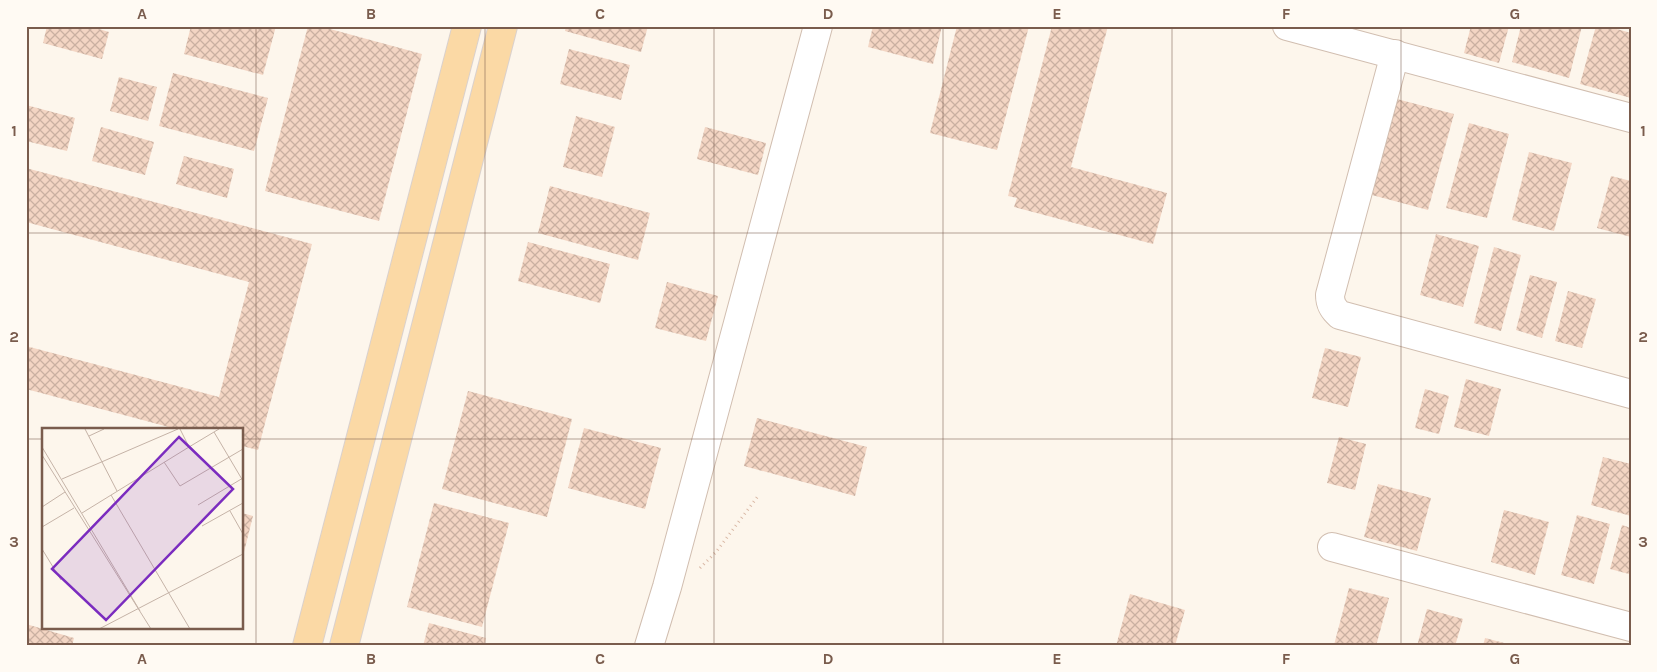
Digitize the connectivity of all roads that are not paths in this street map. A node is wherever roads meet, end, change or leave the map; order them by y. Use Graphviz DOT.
graph roads {
  1 [pos="467,26"];
  2 [pos="504,26"];
  3 [pos="818,26"];
  4 [pos="1287,26"];
  5 [pos="1395,54"];
  6 [pos="1631,118"];
  7 [pos="1631,394"];
  8 [pos="1332,547"];
  9 [pos="1631,628"];
  10 [pos="307,646"];
  11 [pos="344,646"];
  12 [pos="649,646"];
  1 -- 10 [label="main road"];
  2 -- 11 [label="main road"];
  3 -- 12 [label="street"];
  4 -- 5 [label="street"];
  5 -- 6 [label="street"];
  5 -- 7 [label="street"];
  8 -- 9 [label="street"];
}
